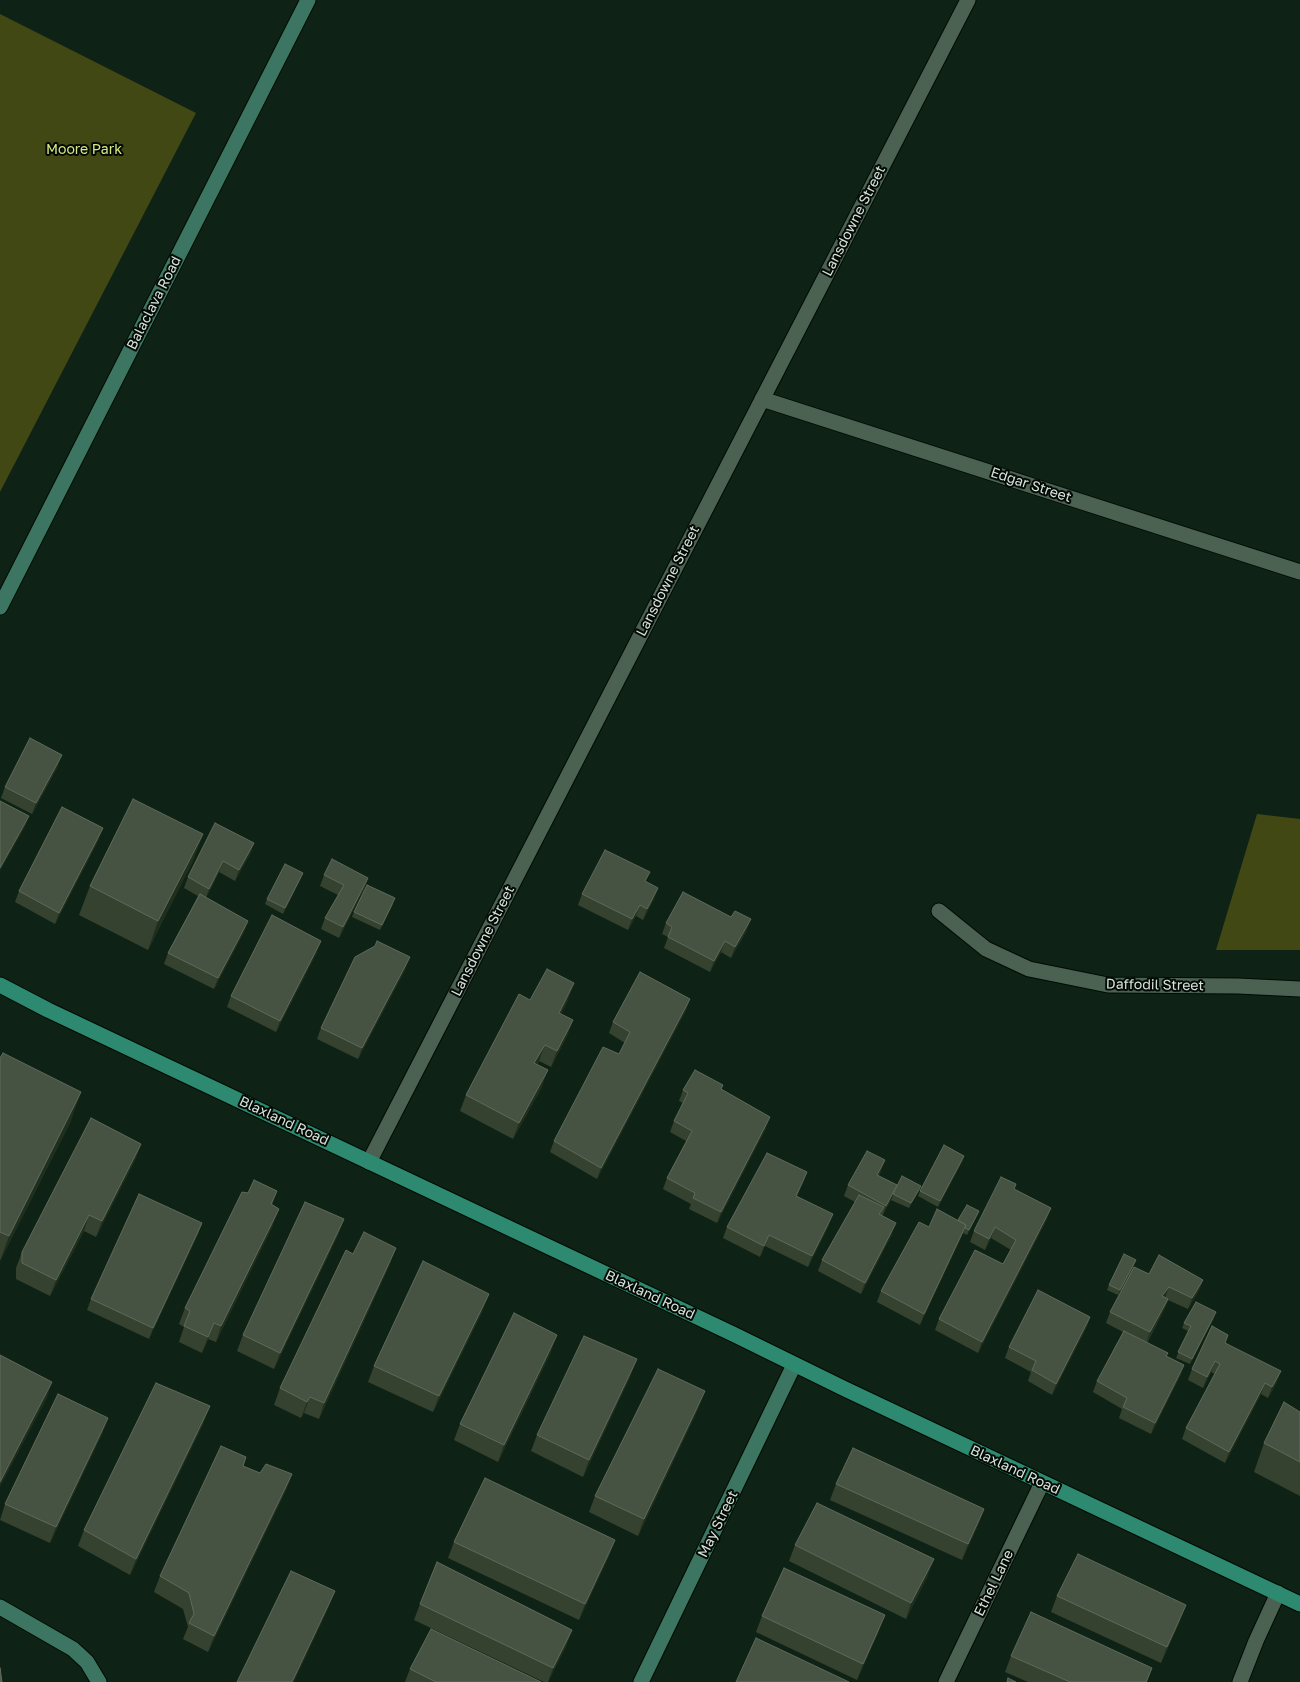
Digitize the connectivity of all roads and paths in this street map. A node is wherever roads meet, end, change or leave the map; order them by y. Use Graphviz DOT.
graph roads {
  1 [pos="308,0"];
  2 [pos="968,0"];
  3 [pos="762,399"];
  4 [pos="1300,572"];
  5 [pos="0,607"];
  6 [pos="939,911"];
  7 [pos="0,985"];
  8 [pos="1300,988"];
  9 [pos="369,1162"];
  10 [pos="794,1365"];
  11 [pos="1042,1483"];
  12 [pos="1278,1594"];
  13 [pos="1300,1604"];
  14 [pos="0,1607"];
  15 [pos="99,1682"];
  16 [pos="641,1682"];
  17 [pos="946,1682"];
  18 [pos="1240,1682"];
  1 -- 5 [label="main road, Balaclava Road"];
  2 -- 3 [label="street, Lansdowne Street"];
  3 -- 4 [label="street, Edgar Street"];
  3 -- 9 [label="street, Lansdowne Street"];
  6 -- 8 [label="street, Daffodil Street"];
  7 -- 9 [label="main road, Blaxland Road"];
  9 -- 10 [label="main road, Blaxland Road"];
  10 -- 11 [label="main road, Blaxland Road"];
  10 -- 16 [label="main road, May Street"];
  11 -- 12 [label="main road, Blaxland Road"];
  11 -- 17 [label="street, Ethel Lane"];
  12 -- 13 [label="main road, Blaxland Road"];
  12 -- 18 [label="street"];
  14 -- 15 [label="main road"];
}
